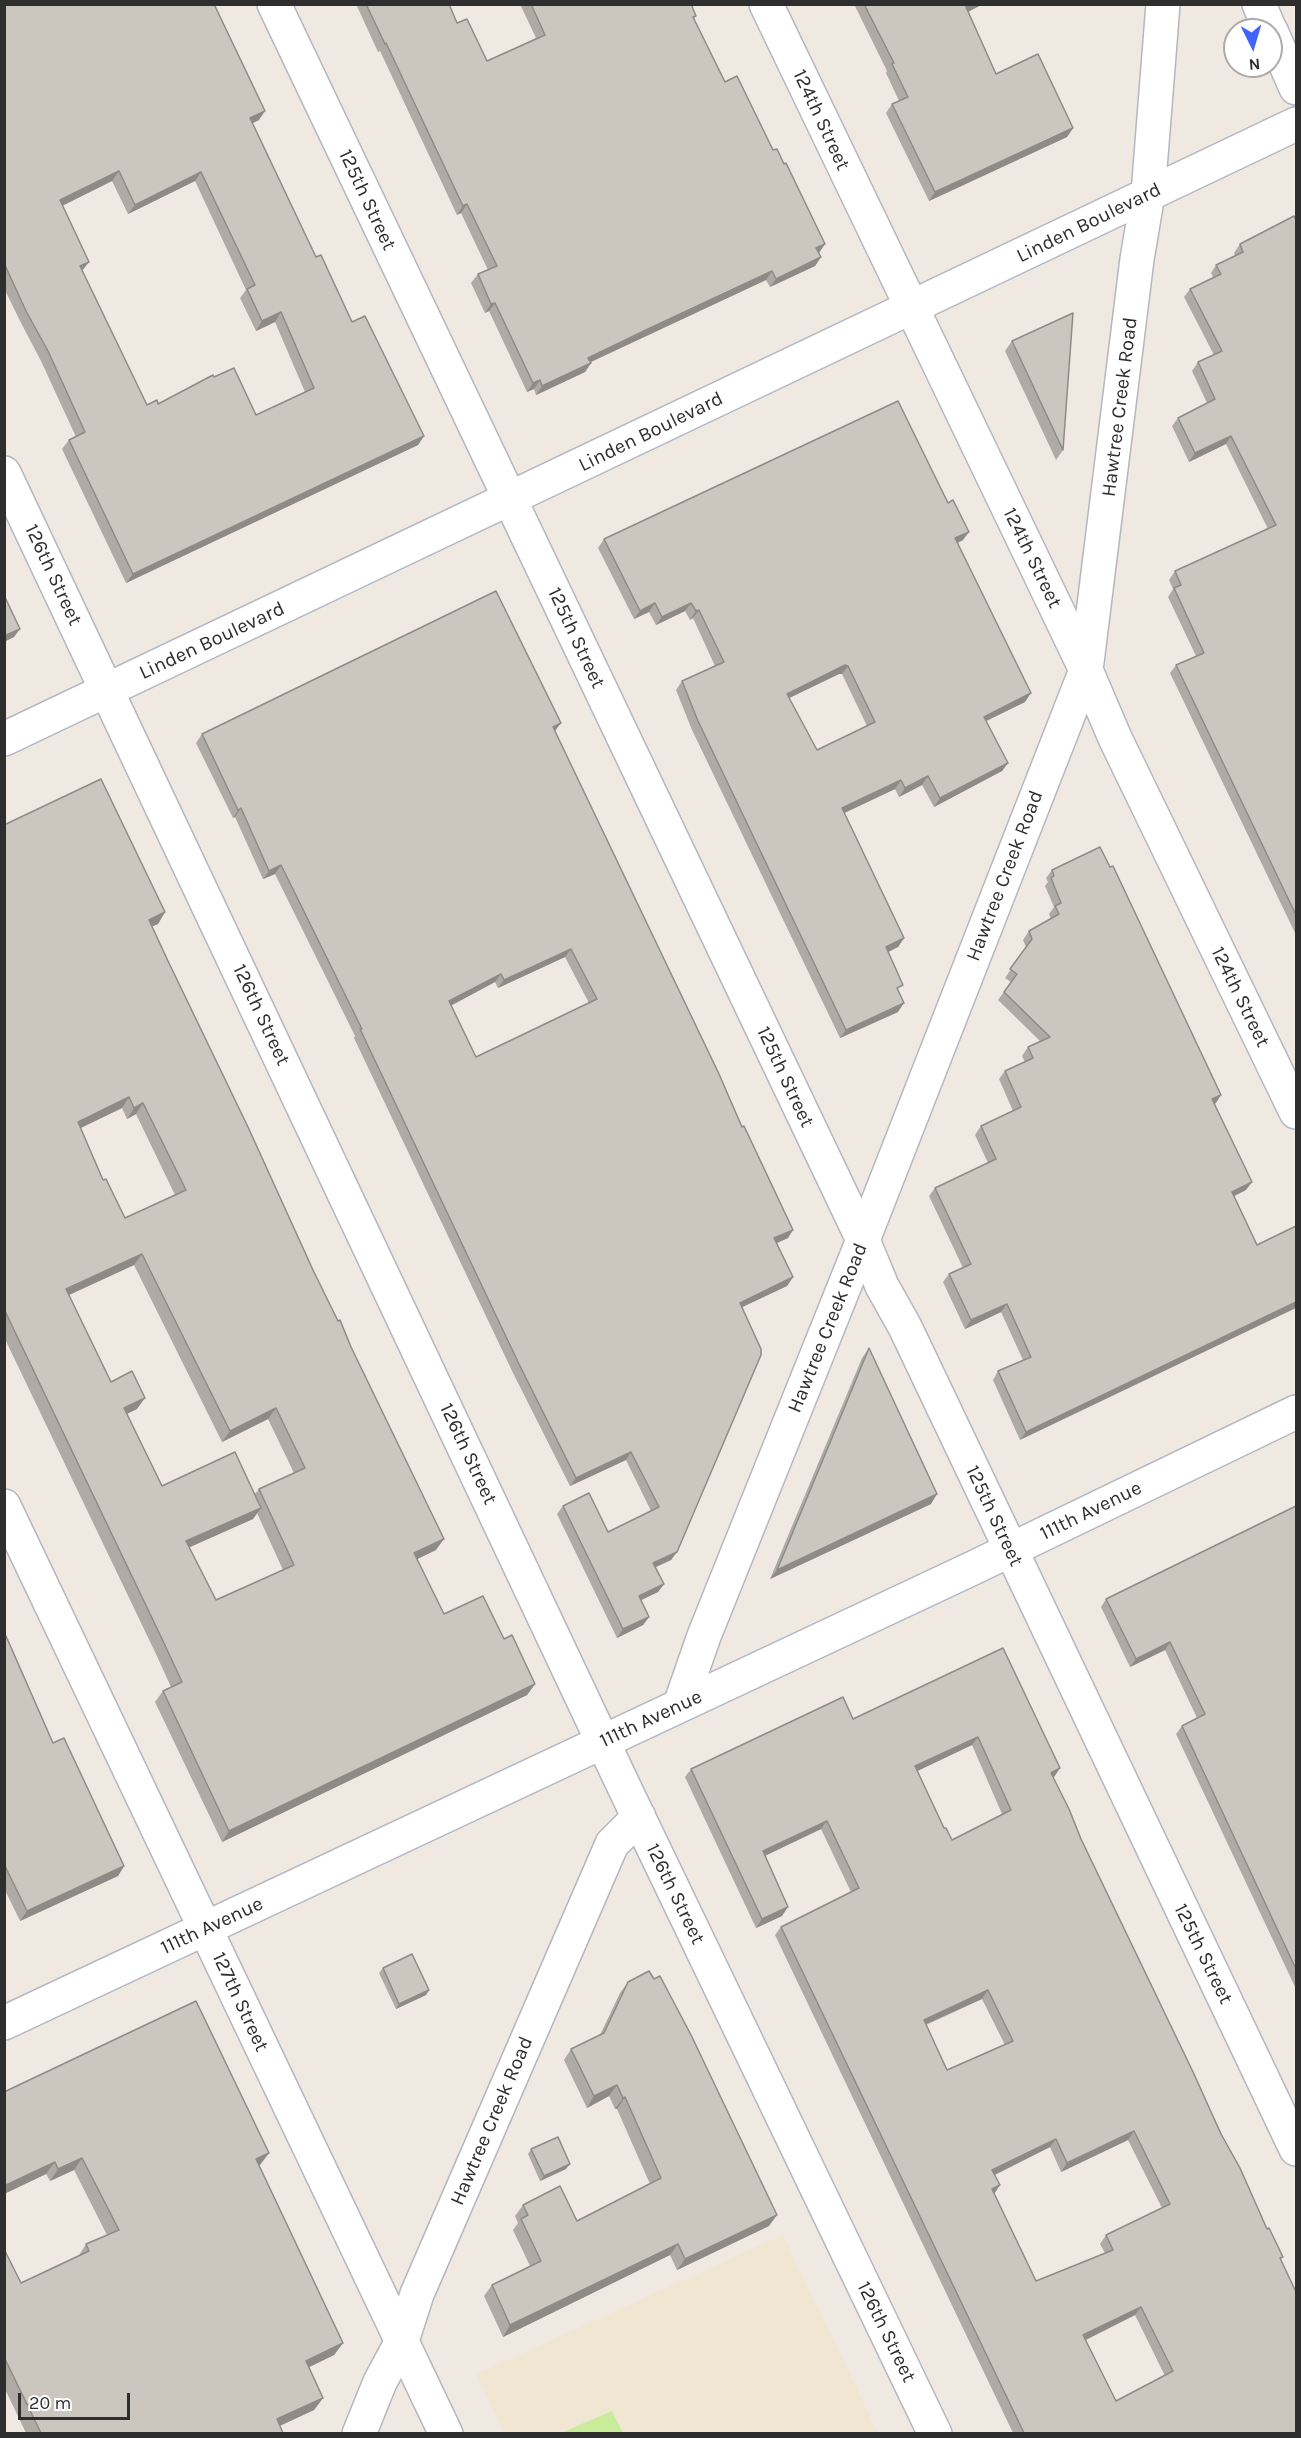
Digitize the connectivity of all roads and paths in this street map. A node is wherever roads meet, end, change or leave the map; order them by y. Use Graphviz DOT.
graph roads {
  1 [pos="274,4"];
  2 [pos="766,4"];
  3 [pos="1163,4"];
  4 [pos="1259,4"];
  5 [pos="1265,18"];
  6 [pos="1283,58"];
  7 [pos="1296,88"];
  8 [pos="1296,124"];
  9 [pos="1148,195"];
  10 [pos="911,308"];
  11 [pos="4,473"];
  12 [pos="510,499"];
  13 [pos="1086,670"];
  14 [pos="108,690"];
  15 [pos="4,739"];
  16 [pos="1296,1112"];
  17 [pos="863,1240"];
  18 [pos="1296,1412"];
  19 [pos="4,1506"];
  20 [pos="1010,1549"];
  21 [pos="680,1705"];
  22 [pos="604,1741"];
  23 [pos="639,1817"];
  24 [pos="206,1929"];
  25 [pos="4,2023"];
  26 [pos="1296,2149"];
  27 [pos="402,2341"];
  28 [pos="359,2433"];
  29 [pos="446,2433"];
  30 [pos="935,2433"];
  1 -- 12 [label="street, 125th Street"];
  2 -- 10 [label="street, 124th Street"];
  3 -- 9 [label="street, Hawtree Creek Road"];
  4 -- 5 [label="street"];
  6 -- 7 [label="street"];
  8 -- 9 [label="street, Linden Boulevard"];
  9 -- 10 [label="street, Linden Boulevard"];
  9 -- 13 [label="street, Hawtree Creek Road"];
  10 -- 12 [label="street, Linden Boulevard"];
  10 -- 13 [label="street, 124th Street"];
  11 -- 14 [label="street, 126th Street"];
  12 -- 14 [label="street, Linden Boulevard"];
  12 -- 17 [label="street, 125th Street"];
  13 -- 16 [label="street, 124th Street"];
  13 -- 17 [label="street, Hawtree Creek Road"];
  14 -- 15 [label="street, Linden Boulevard"];
  14 -- 22 [label="street, 126th Street"];
  17 -- 20 [label="street, 125th Street"];
  17 -- 21 [label="street, Hawtree Creek Road"];
  18 -- 20 [label="street, 111th Avenue"];
  19 -- 24 [label="street, 127th Street"];
  20 -- 21 [label="street, 111th Avenue"];
  20 -- 26 [label="street, 125th Street"];
  21 -- 22 [label="street, 111th Avenue"];
  22 -- 23 [label="street, 126th Street"];
  22 -- 24 [label="street, 111th Avenue"];
  23 -- 27 [label="street, Hawtree Creek Road"];
  23 -- 30 [label="street, 126th Street"];
  24 -- 25 [label="street, 111th Avenue"];
  24 -- 27 [label="street, 127th Street"];
  27 -- 28 [label="street, Hawtree Creek Road"];
  27 -- 29 [label="street, 127th Street"];
}
